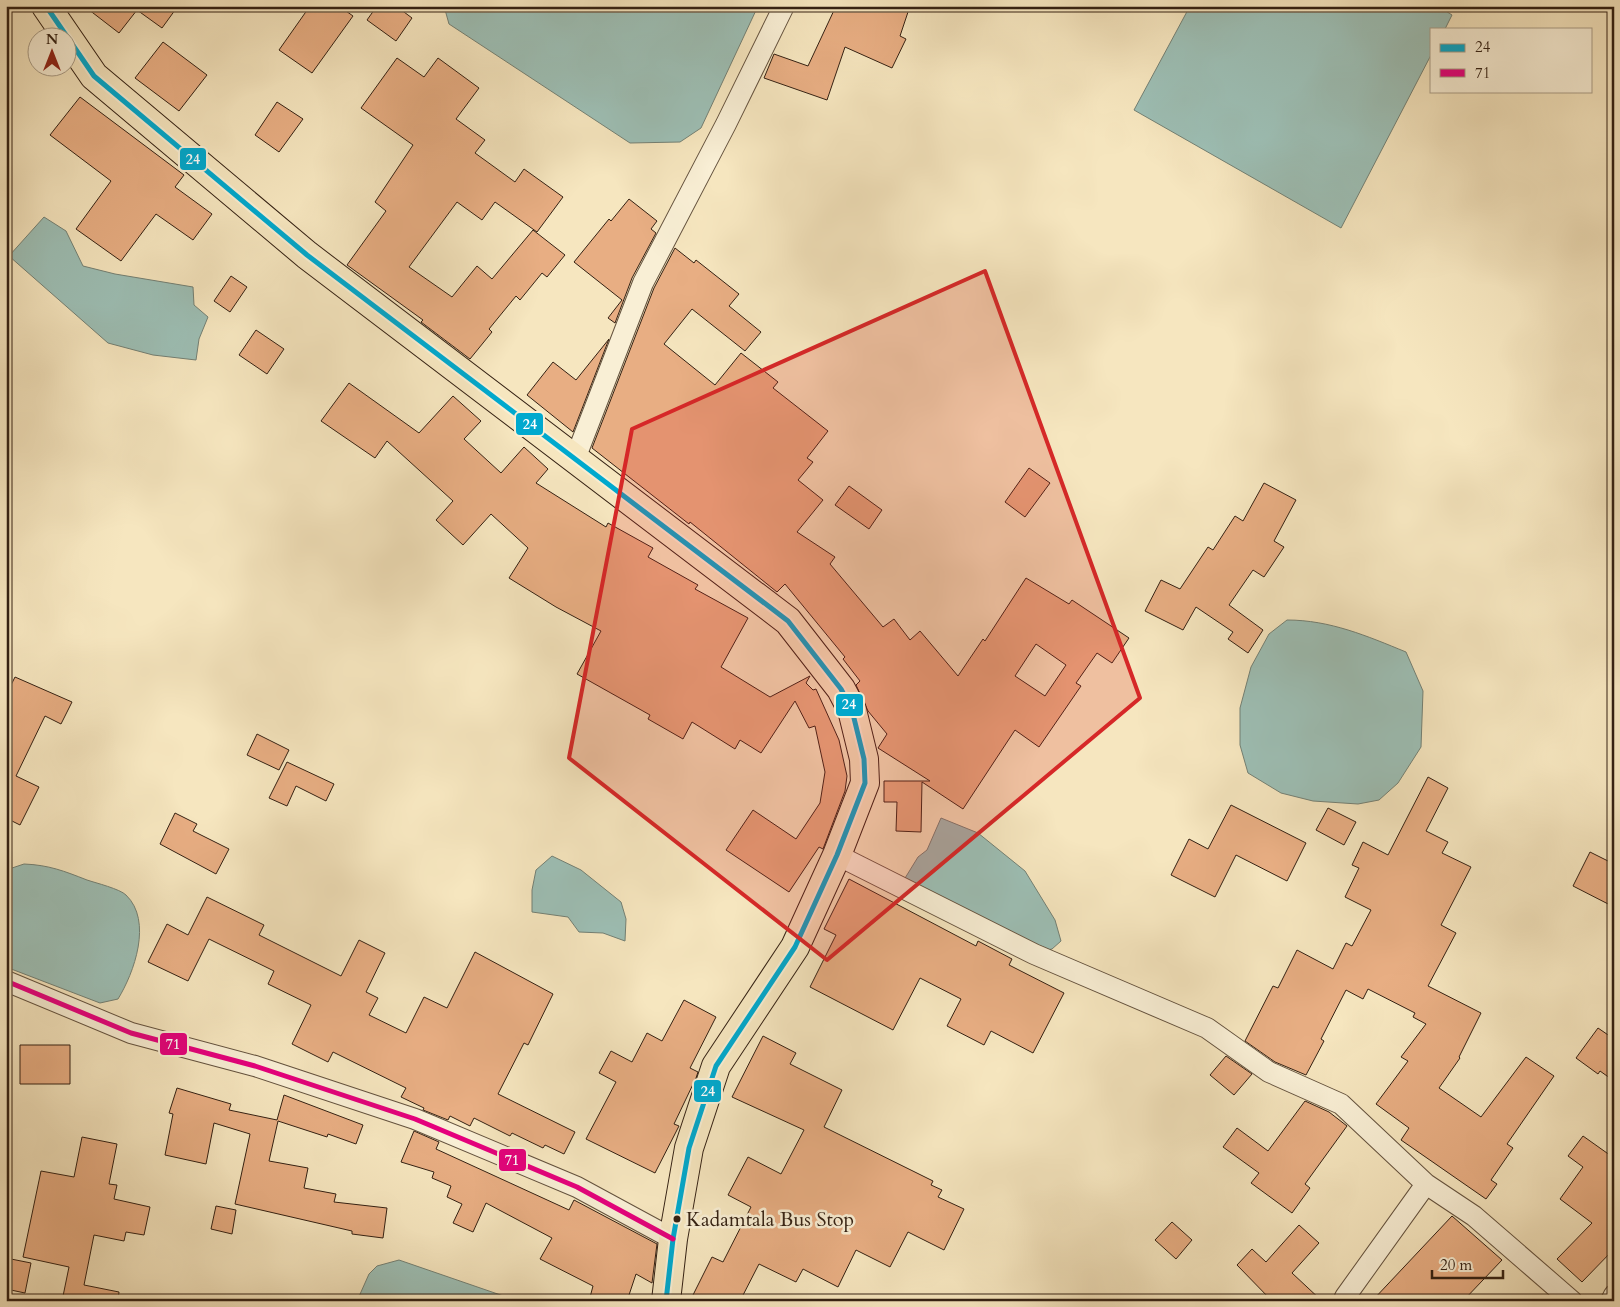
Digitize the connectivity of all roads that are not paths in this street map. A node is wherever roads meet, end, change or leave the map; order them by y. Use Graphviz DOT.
graph roads {
  1 [pos="46,6"];
  2 [pos="784,6"];
  3 [pos="574,459"];
  4 [pos="838,856"];
  5 [pos="6,981"];
  6 [pos="1426,1184"];
  7 [pos="673,1239"];
  8 [pos="1614,1295"];
  9 [pos="1345,1296"];
  10 [pos="666,1301"];
  11 [pos="1572,1301"];
  12 [pos="1611,1301"];
  1 -- 3 [label="highway"];
  2 -- 3 [label="street"];
  3 -- 4 [label="highway"];
  4 -- 6 [label="street"];
  4 -- 7 [label="highway"];
  5 -- 7 [label="street"];
  6 -- 9 [label="street"];
  6 -- 11 [label="street"];
  7 -- 10 [label="highway"];
  8 -- 12 [label="street"];
}
